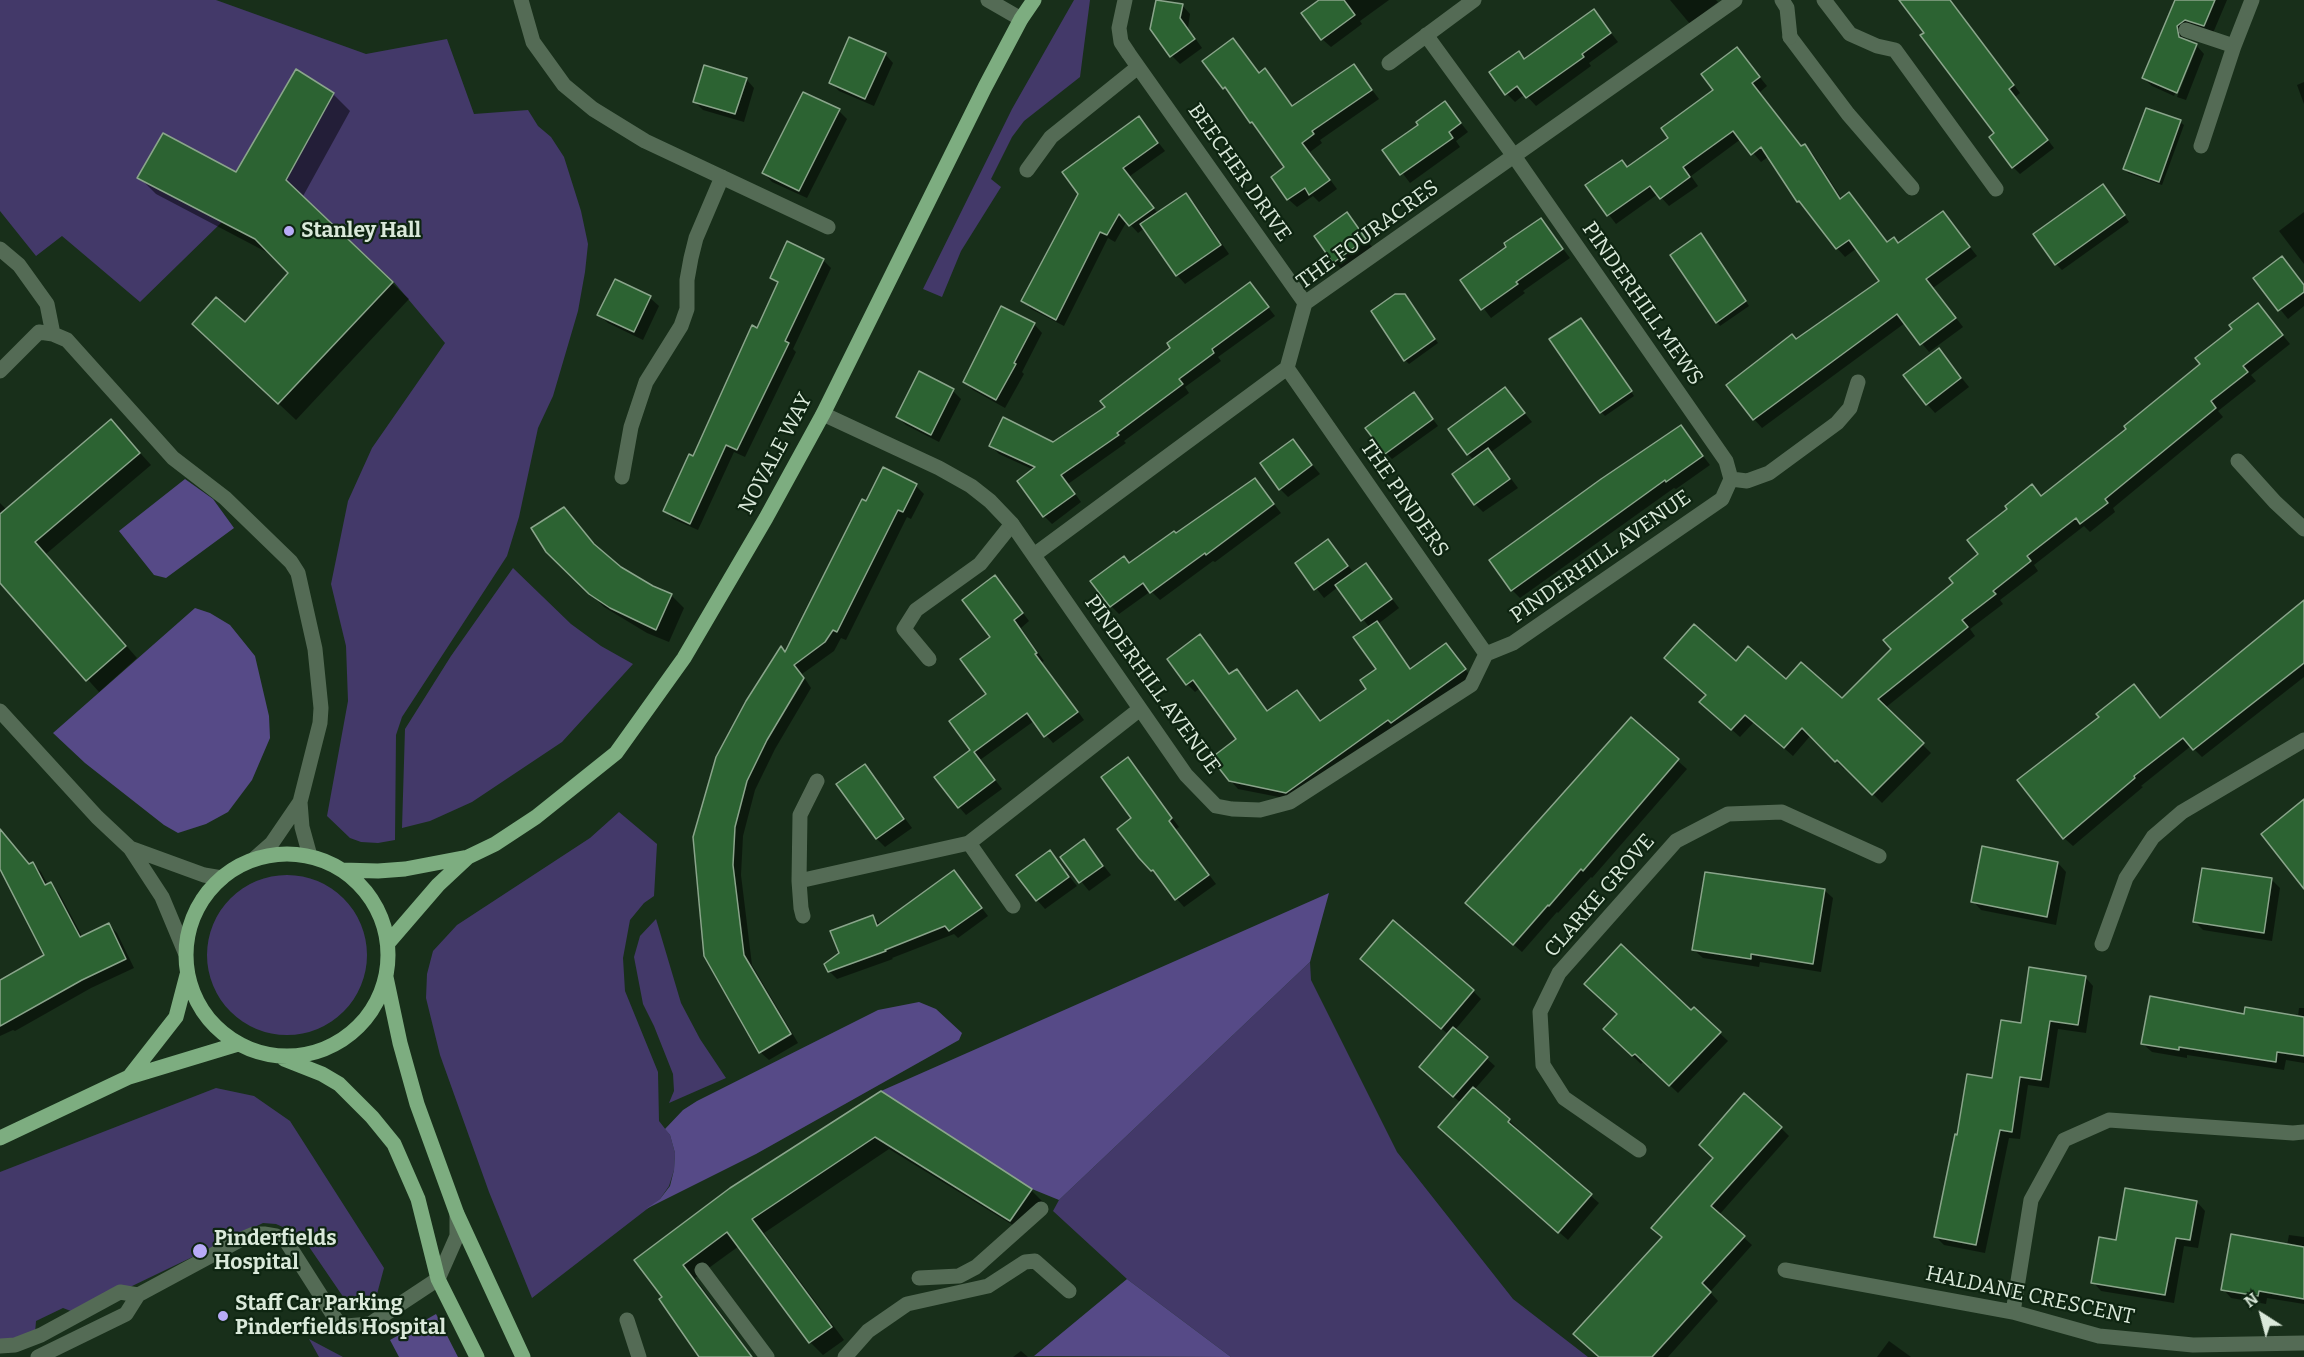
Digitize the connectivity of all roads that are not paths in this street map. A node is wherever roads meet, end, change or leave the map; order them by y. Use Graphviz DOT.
graph roads {
  1 [pos="521,0"];
  2 [pos="988,0"];
  3 [pos="1034,0"];
  4 [pos="1125,0"];
  5 [pos="1474,0"];
  6 [pos="1735,0"];
  7 [pos="1824,0"];
  8 [pos="2252,0"];
  9 [pos="1789,3"];
  10 [pos="1021,19"];
  11 [pos="2186,30"];
  12 [pos="1426,36"];
  13 [pos="2234,46"];
  14 [pos="1389,63"];
  15 [pos="1138,67"];
  16 [pos="2201,146"];
  17 [pos="1514,156"];
  18 [pos="1027,170"];
  19 [pos="722,177"];
  20 [pos="1912,188"];
  21 [pos="1996,189"];
  22 [pos="828,227"];
  23 [pos="0,249"];
  24 [pos="1305,303"];
  25 [pos="53,334"];
  26 [pos="1287,368"];
  27 [pos="0,371"];
  28 [pos="1858,382"];
  29 [pos="823,414"];
  30 [pos="2238,461"];
  31 [pos="622,477"];
  32 [pos="1731,479"];
  33 [pos="1012,524"];
  34 [pos="2304,529"];
  35 [pos="1034,555"];
  36 [pos="1486,654"];
  37 [pos="928,659"];
  38 [pos="1140,709"];
  39 [pos="0,711"];
  40 [pos="2304,741"];
  41 [pos="816,781"];
  42 [pos="300,802"];
  43 [pos="969,843"];
  44 [pos="130,848"];
  45 [pos="310,856"];
  46 [pos="1880,856"];
  47 [pos="468,857"];
  48 [pos="255,858"];
  49 [pos="342,870"];
  50 [pos="222,878"];
  51 [pos="799,881"];
  52 [pos="1013,906"];
  53 [pos="803,916"];
  54 [pos="388,943"];
  55 [pos="2102,944"];
  56 [pos="185,952"];
  57 [pos="187,975"];
  58 [pos="386,977"];
  59 [pos="238,1044"];
  60 [pos="278,1056"];
  61 [pos="129,1077"];
  62 [pos="2304,1132"];
  63 [pos="0,1138"];
  64 [pos="1639,1150"];
  65 [pos="1041,1209"];
  66 [pos="457,1214"];
  67 [pos="702,1270"];
  68 [pos="1785,1270"];
  69 [pos="919,1278"];
  70 [pos="438,1279"];
  71 [pos="1069,1291"];
  72 [pos="138,1295"];
  73 [pos="2013,1312"];
  74 [pos="627,1320"];
  75 [pos="2304,1343"];
  76 [pos="0,1346"];
  77 [pos="38,1357"];
  78 [pos="477,1357"];
  79 [pos="523,1357"];
  80 [pos="639,1357"];
  81 [pos="767,1357"];
  82 [pos="845,1357"];
  83 [pos="2303,1357"];
  1 -- 19 [label="street"];
  2 -- 10 [label="street"];
  3 -- 10 [label="main road, NOVALE WAY"];
  4 -- 15 [label="street, BEECHER DRIVE"];
  5 -- 12 [label="street"];
  6 -- 17 [label="street, THE FOURACRES"];
  7 -- 21 [label="street"];
  8 -- 13 [label="street"];
  9 -- 20 [label="street"];
  10 -- 29 [label="main road, NOVALE WAY"];
  11 -- 13 [label="street"];
  12 -- 14 [label="street"];
  12 -- 17 [label="street, PINDERHILL MEWS"];
  13 -- 16 [label="street"];
  15 -- 18 [label="street"];
  15 -- 24 [label="street, BEECHER DRIVE"];
  17 -- 24 [label="street, THE FOURACRES"];
  17 -- 32 [label="street, PINDERHILL MEWS"];
  19 -- 22 [label="street"];
  19 -- 31 [label="street"];
  23 -- 25 [label="street"];
  24 -- 26 [label="street, THE FOURACRES"];
  25 -- 27 [label="street"];
  25 -- 42 [label="street"];
  26 -- 35 [label="street"];
  26 -- 36 [label="street, THE PINDERS"];
  28 -- 32 [label="street"];
  29 -- 33 [label="street, PINDERHILL AVENUE"];
  29 -- 47 [label="main road, NOVALE WAY"];
  30 -- 34 [label="street"];
  32 -- 36 [label="street, PINDERHILL AVENUE"];
  33 -- 35 [label="street, PINDERHILL AVENUE"];
  33 -- 37 [label="street"];
  35 -- 38 [label="street, PINDERHILL AVENUE"];
  36 -- 38 [label="street, PINDERHILL AVENUE"];
  38 -- 43 [label="street"];
  39 -- 44 [label="street"];
  40 -- 55 [label="street"];
  41 -- 51 [label="street"];
  42 -- 45 [label="street"];
  42 -- 48 [label="street"];
  43 -- 51 [label="street"];
  43 -- 52 [label="street"];
  44 -- 50 [label="street"];
  44 -- 56 [label="street"];
  45 -- 48 [label="main road"];
  45 -- 49 [label="main road"];
  46 -- 64 [label="street, CLARKE GROVE"];
  47 -- 49 [label="main road, NOVALE WAY"];
  47 -- 54 [label="main road, NOVALE WAY"];
  48 -- 50 [label="main road"];
  49 -- 54 [label="main road"];
  50 -- 56 [label="main road"];
  51 -- 53 [label="street"];
  54 -- 58 [label="main road"];
  56 -- 57 [label="main road"];
  57 -- 59 [label="main road"];
  57 -- 61 [label="main road"];
  58 -- 60 [label="main road"];
  58 -- 66 [label="main road"];
  59 -- 60 [label="main road"];
  59 -- 61 [label="main road"];
  60 -- 70 [label="main road"];
  61 -- 63 [label="main road"];
  62 -- 73 [label="street"];
  65 -- 69 [label="street"];
  66 -- 70 [label="street"];
  66 -- 79 [label="main road"];
  67 -- 81 [label="street"];
  68 -- 73 [label="street, HALDANE CRESCENT"];
  70 -- 72 [label="street"];
  70 -- 78 [label="main road"];
  71 -- 82 [label="street"];
  72 -- 76 [label="street"];
  72 -- 77 [label="street"];
  73 -- 75 [label="street, HALDANE CRESCENT"];
  74 -- 80 [label="street"];
  75 -- 83 [label="street"];
}
